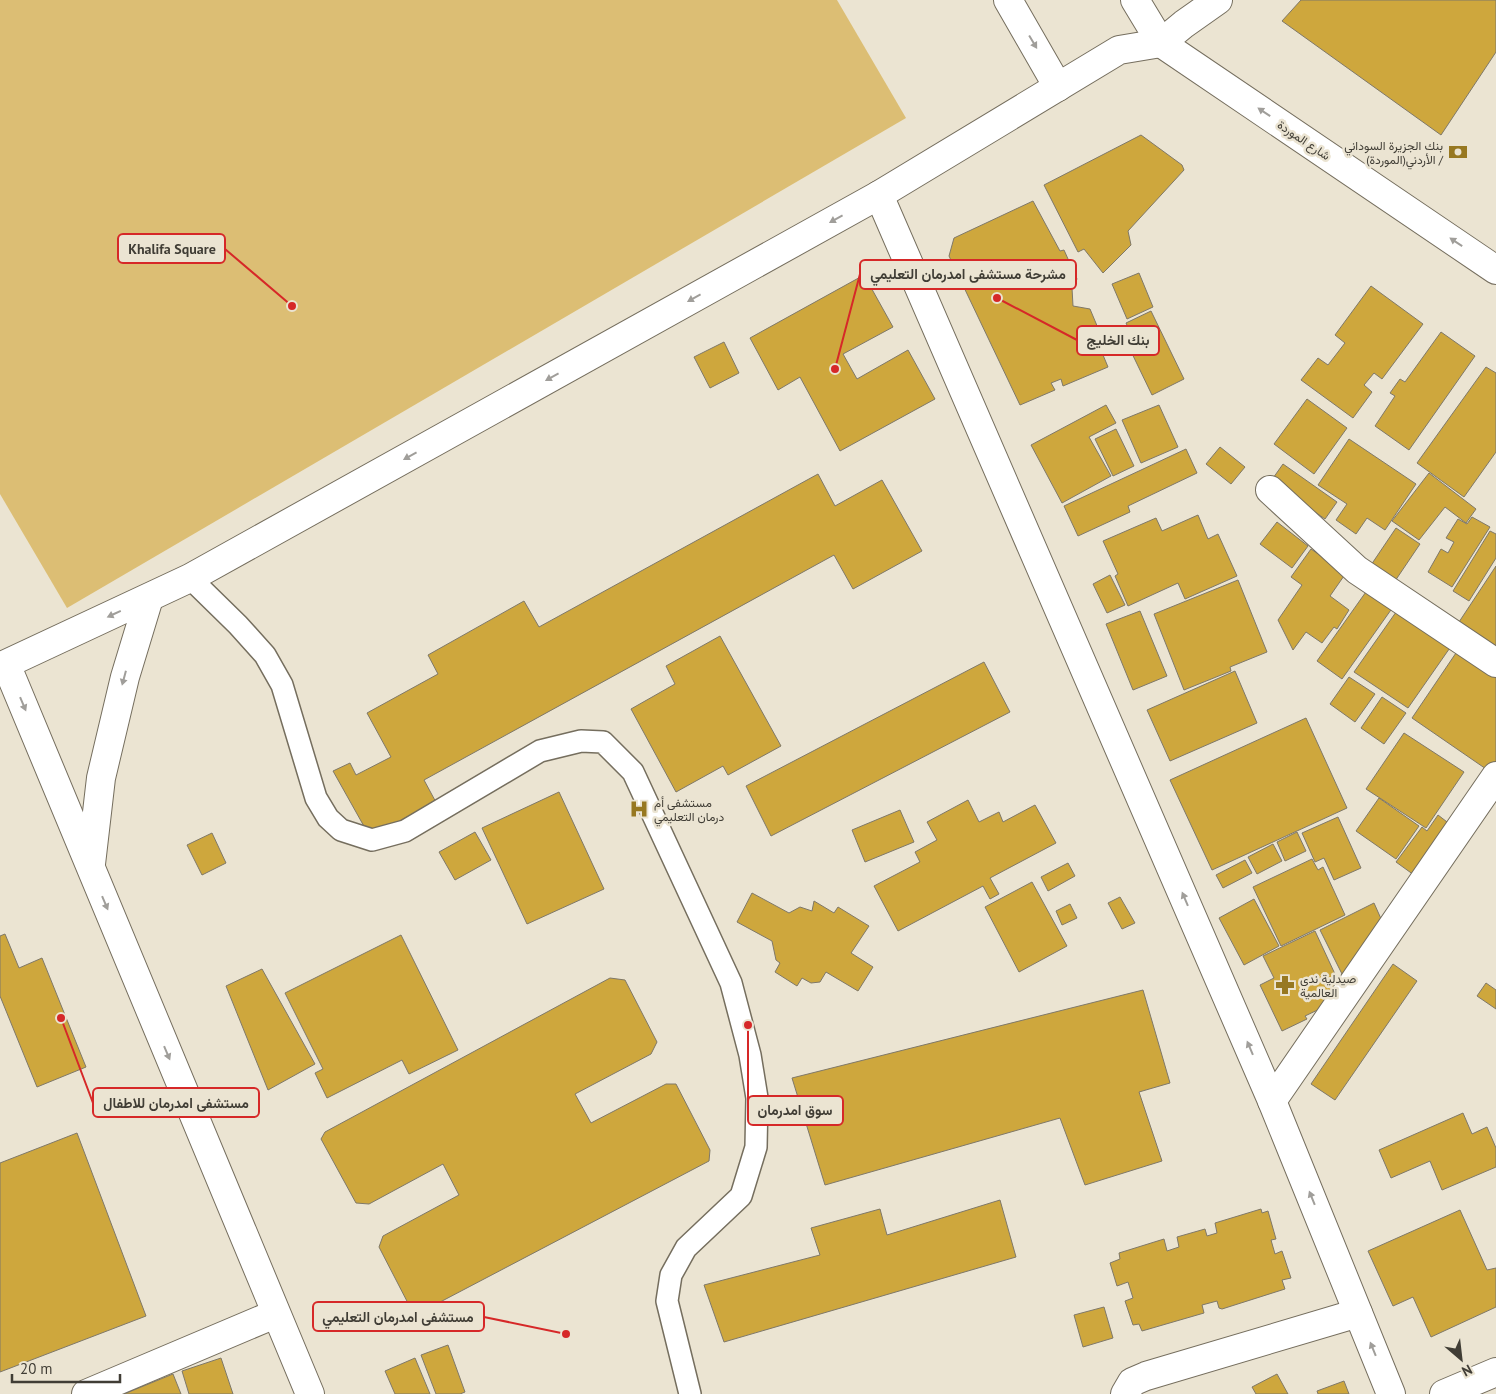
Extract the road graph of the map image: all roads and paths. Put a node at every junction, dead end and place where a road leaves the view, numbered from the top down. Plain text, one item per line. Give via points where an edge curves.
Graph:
1 (1008, 0) edge
2 (1135, 0) edge
3 (1218, 0) edge
4 (1161, 43) junction
5 (1058, 87) junction
6 (879, 195) junction
7 (1496, 270) edge
8 (1270, 490) dead end
9 (190, 578) junction
10 (149, 598) junction
11 (2, 661) edge
12 (1496, 663) edge
13 (1496, 776) edge
14 (90, 868) junction
15 (1272, 1101) junction
16 (1358, 1313) junction
17 (276, 1314) junction
18 (1496, 1372) edge
19 (86, 1394) edge
20 (310, 1394) edge
21 (690, 1394) edge
22 (1125, 1394) edge
23 (1392, 1394) edge
24 (1444, 1394) edge

1 -> 5 street
2 - 4 street
3 - 4 street
4 - 5 street via 1119,50
7 -> 4 street, شارع الموردة
5 - 6 street
6 -> 9 street
15 -> 6 street
8 - 12 street via 1357,570
9 - 10 street
9 - 21 lane via 266,655 282,685 316,798 328,818 341,830 372,840 406,831 540,750 581,741 602,742 633,772 731,983 750,1055 757,1098 756,1147 741,1196 686,1248 671,1275 667,1301
10 -> 11 street
10 -> 14 street via 100,778
11 -> 14 street
13 - 15 street
14 -> 17 street
16 -> 15 street
16 - 22 street via 1146,1376 1132,1382
23 -> 16 street
17 - 19 street
17 - 20 street
18 - 24 street

